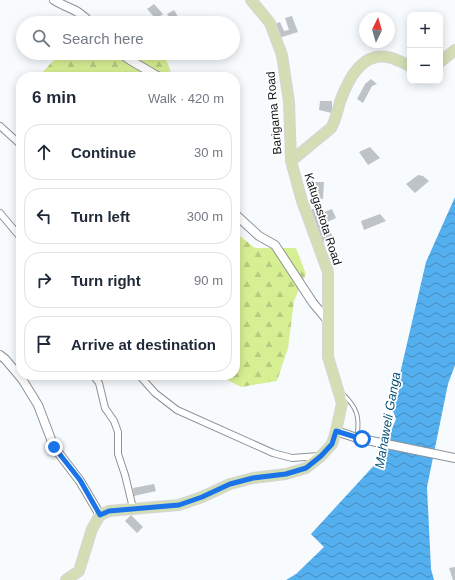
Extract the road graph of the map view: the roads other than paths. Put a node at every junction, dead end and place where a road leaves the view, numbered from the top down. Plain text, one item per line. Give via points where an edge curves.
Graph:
1 (54, 0) edge
2 (251, 0) edge
3 (85, 16) edge
4 (455, 50) edge
5 (130, 60) edge
6 (443, 60) edge
7 (407, 65) edge
8 (150, 72) edge
9 (0, 126) edge
10 (16, 140) edge
11 (291, 162) junction
12 (0, 214) edge
13 (240, 219) edge
14 (16, 232) edge
15 (329, 322) junction
16 (0, 355) edge
17 (16, 372) edge
18 (23, 380) edge
19 (97, 380) edge
20 (143, 380) edge
21 (338, 389) junction
22 (336, 431) junction
23 (359, 438) junction
24 (321, 456) junction
25 (455, 458) edge
26 (133, 508) junction
27 (100, 515) junction
28 (66, 580) edge

1 - 3 street
2 - 11 main road, Barigama Road via 270,23 282,55 289,102
4 - 6 main road
5 - 8 street
7 - 11 main road, Katugastota Road via 386,56 366,61 355,72 346,87 331,128
9 - 10 street
11 - 15 main road, Katugastota Road via 302,201 328,272
12 - 14 street
13 - 15 street via 259,236 275,245 313,303
15 - 21 main road, Katugastota Road via 328,358
16 - 17 street
18 - 27 street via 38,405 54,447 80,480
19 - 26 street via 105,408 118,432 118,454
20 - 24 street via 177,410 274,453 292,458
21 - 22 main road, Katugastota Road via 342,403
21 - 23 lane via 356,410
22 - 23 street
22 - 24 main road, Katugastota Road via 332,444
23 - 25 street
24 - 26 main road, Katugastota Road via 306,468 230,484 179,505
26 - 27 main road, Katugastota Road via 109,511
27 - 28 main road via 92,529 79,571

